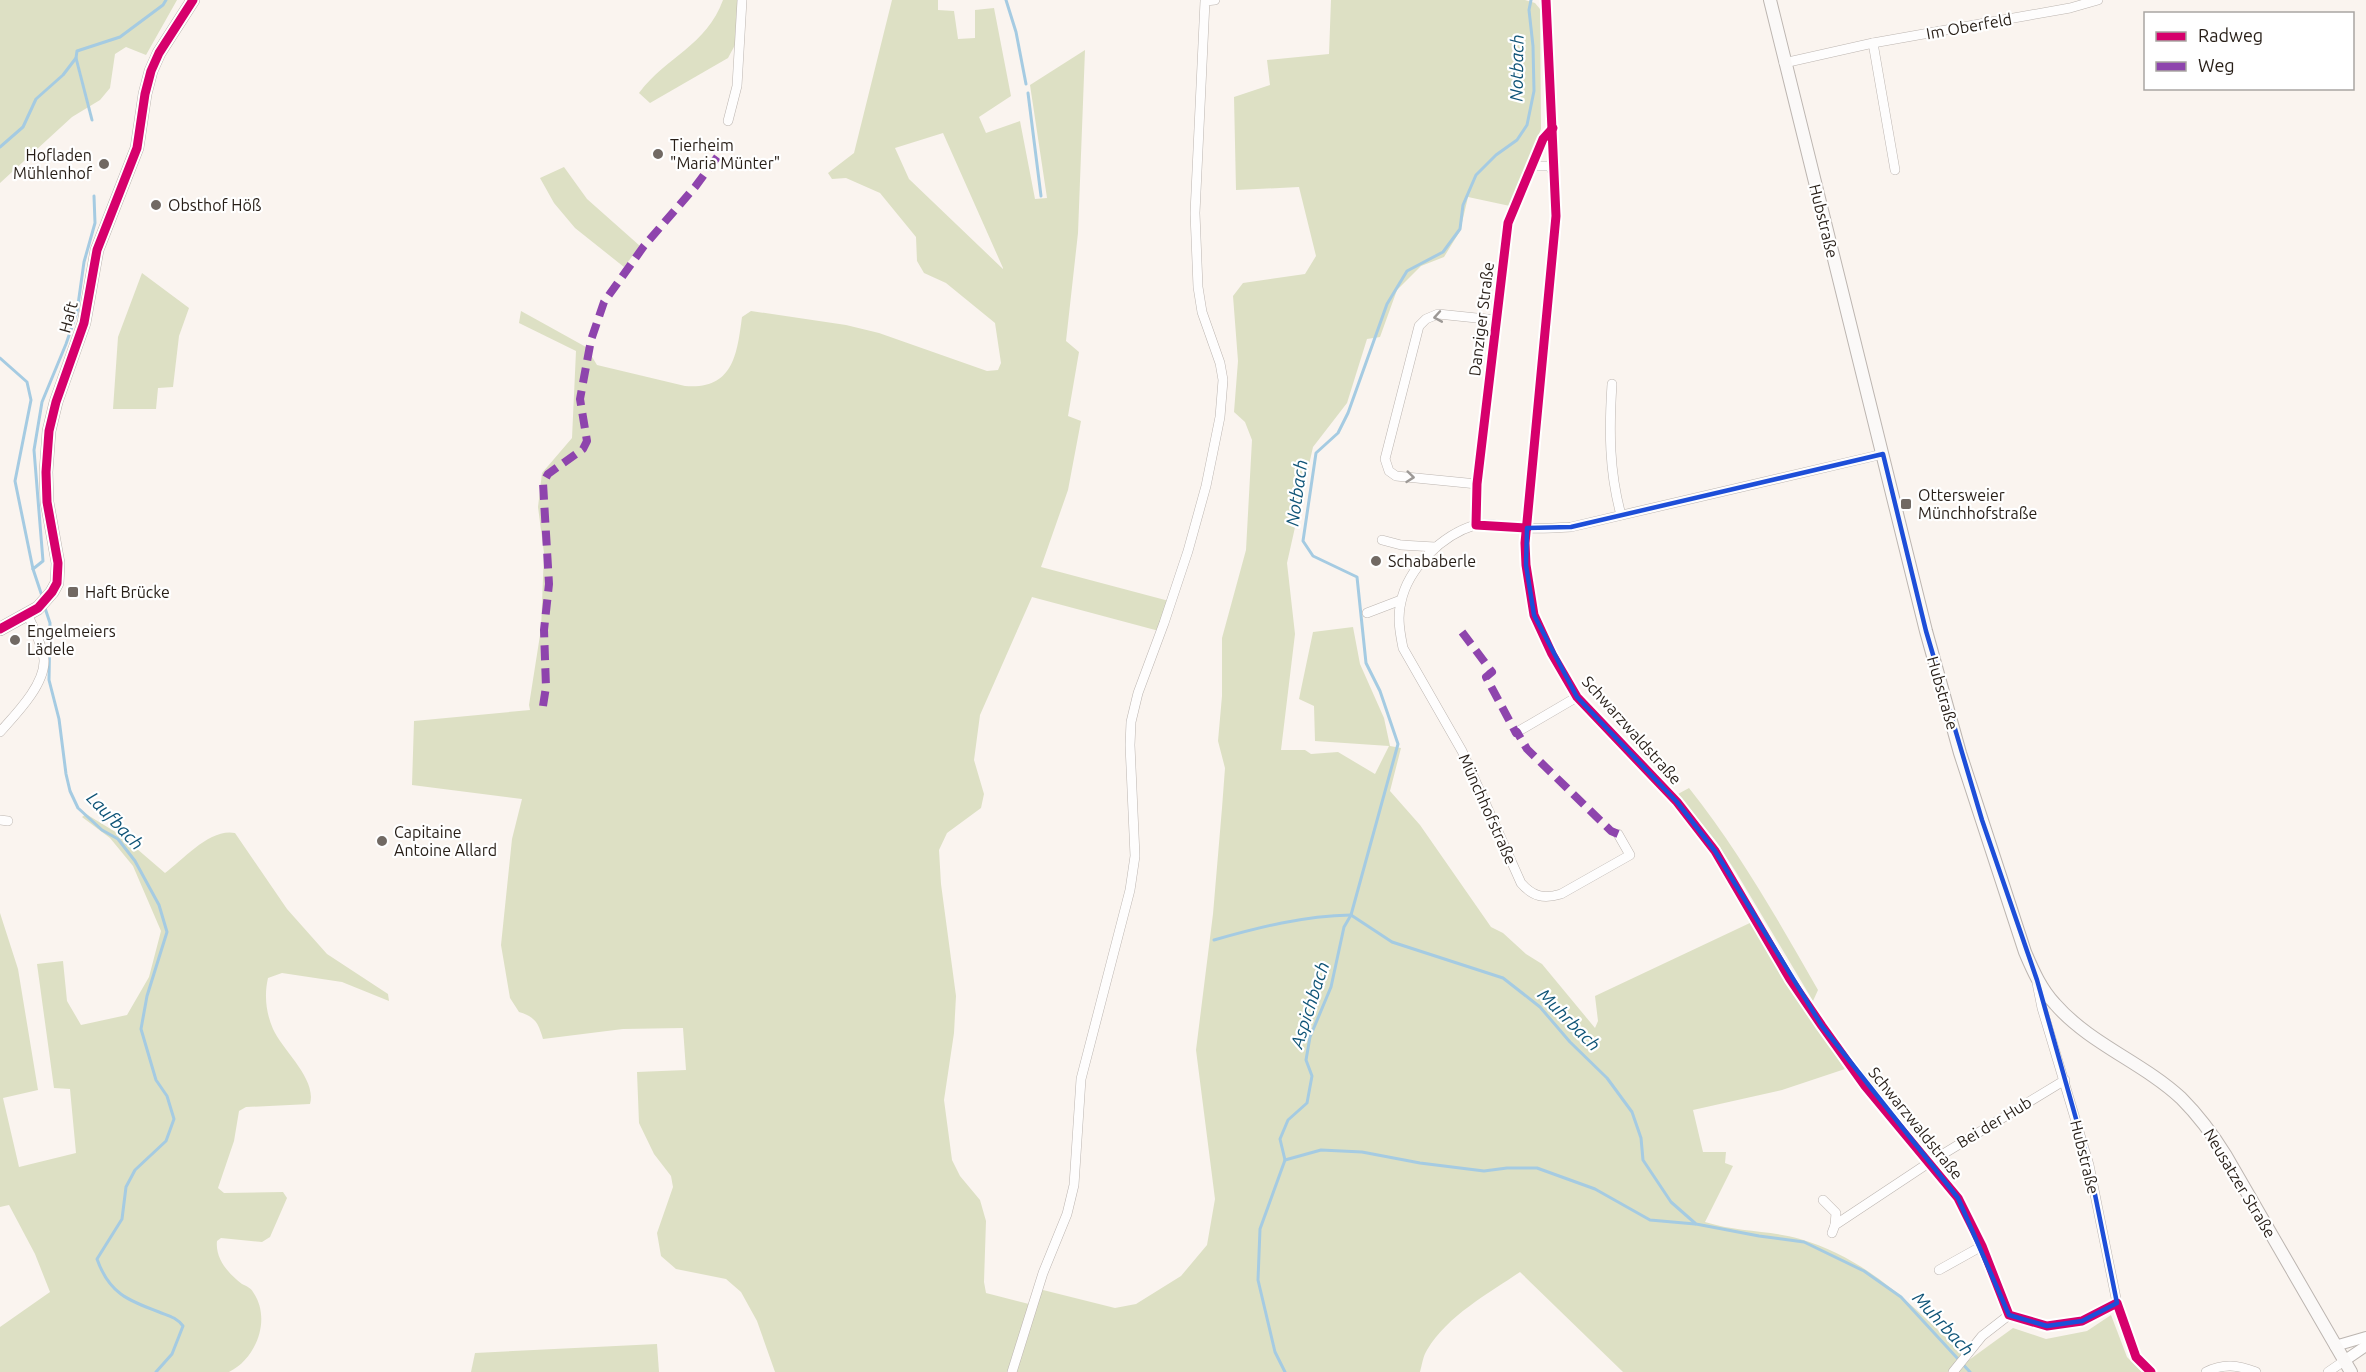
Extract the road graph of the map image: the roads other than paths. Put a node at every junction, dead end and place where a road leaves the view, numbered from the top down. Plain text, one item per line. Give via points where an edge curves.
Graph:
1 (193, 0) edge
2 (742, 0) edge
3 (1215, 0) edge
4 (1546, 0) edge
5 (1770, 0) edge
6 (2098, 0) edge
7 (1874, 43) junction
8 (1784, 63) junction
9 (728, 121) dead end
10 (1553, 128) junction
11 (1532, 166) junction
12 (1895, 170) dead end
13 (1555, 176) junction
14 (1496, 320) junction
15 (1612, 384) dead end
16 (1883, 454) junction
17 (1477, 484) junction
18 (1621, 515) junction
19 (1476, 525) junction
20 (1527, 528) junction
21 (1382, 540) dead end
22 (1435, 548) junction
23 (1401, 600) junction
24 (1367, 614) dead end
25 (28, 615) junction
26 (0, 629) edge
27 (1577, 696) junction
28 (0, 732) edge
29 (1517, 732) dead end
30 (1618, 834) dead end
31 (2037, 980) junction
32 (2065, 1080) junction
33 (1930, 1162) junction
34 (1824, 1200) dead end
35 (1982, 1246) junction
36 (1939, 1269) dead end
37 (2117, 1303) junction
38 (2009, 1315) junction
39 (2366, 1337) edge
40 (2335, 1346) junction
41 (2366, 1346) edge
42 (2347, 1367) edge
43 (1012, 1372) edge
44 (1953, 1372) edge
45 (2151, 1372) edge
46 (2206, 1372) edge
47 (2256, 1372) edge
48 (2328, 1372) edge

1 - 25 main road, Haft via 151,71 137,148 97,250 84,323 56,402 46,472 57,583
2 - 9 street via 737,86
3 - 43 street via 1205,1 1195,213 1202,312 1223,380 1220,417 1188,550 1131,722 1135,856 1130,890 1081,1079 1072,1195
4 - 10 street, Schwarzwaldstraße
5 - 8 main road, Hubstraße
6 - 7 street, Im Oberfeld
7 - 8 street, Im Oberfeld
7 - 12 street
8 - 16 main road, Hubstraße
10 - 11 street, Danziger Straße via 1543,139
10 - 13 street, Schwarzwaldstraße
11 - 13 street via 1550,166
11 - 14 street, Danziger Straße via 1508,224
13 - 20 street, Schwarzwaldstraße via 1556,216
14 - 17 street, Danziger Straße
14 -> 17 street via 1438,314 1419,326 1385,459 1389,471 1396,476
15 - 18 street via 1610,461
16 - 18 street, Münchhofstraße
16 - 31 main road, Hubstraße via 1960,753
17 - 19 street, Danziger Straße
18 - 20 street, Münchhofstraße via 1571,528
19 - 20 street, Münchhofstraße
19 - 22 street, Münchhofstraße
20 - 27 street, Schwarzwaldstraße via 1526,566 1534,615
21 - 22 street
22 - 23 street, Münchhofstraße via 1422,560
23 - 24 street
23 - 30 street, Münchhofstraße via 1403,648 1462,751 1527,891 1535,896 1562,894 1630,855
25 - 26 main road, Haft
25 - 28 street via 44,661 29,700
27 - 29 street, Schwarzwaldstraße
27 - 33 street, Schwarzwaldstraße via 1677,802 1715,851 1822,1026 1865,1086
31 - 32 street, Hubstraße
31 - 40 main road, Neusatzer Straße via 2074,1023 2180,1098 2207,1127
32 - 33 street, Bei der Hub
32 - 37 street, Hubstraße via 2089,1165
33 - 34 street, Bei der Hub via 1833,1229 1836,1213
33 - 35 street, Schwarzwaldstraße via 1958,1198
35 - 36 street
35 - 38 street, Schwarzwaldstraße
37 - 38 street via 2082,1322 2047,1326
37 - 45 street, Hubstraße via 2136,1357
38 - 44 street via 1982,1336
39 - 40 street
40 - 42 main road, Neusatzer Straße
41 - 42 street
42 - 48 street
46 - 47 street via 2225,1365

